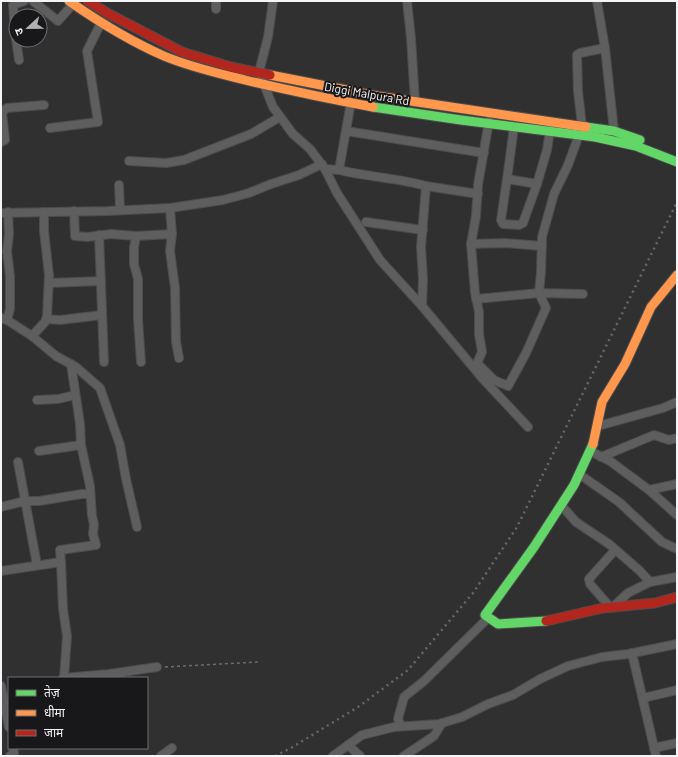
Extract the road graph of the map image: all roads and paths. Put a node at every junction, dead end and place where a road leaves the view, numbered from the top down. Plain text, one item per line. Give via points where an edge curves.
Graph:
1 (24, 1) edge
2 (33, 1) edge
3 (88, 1) edge
4 (273, 1) edge
5 (407, 1) edge
6 (597, 1) edge
7 (71, 2) edge
8 (101, 23) junction
9 (605, 48) junction
10 (19, 60) dead end
11 (259, 72) junction
12 (263, 85) junction
13 (351, 102) junction
14 (415, 102) junction
15 (44, 105) dead end
16 (491, 112) junction
17 (280, 117) junction
18 (489, 124) junction
19 (582, 126) junction
20 (514, 127) junction
21 (50, 128) dead end
22 (548, 130) junction
23 (346, 131) junction
24 (614, 131) junction
25 (578, 135) junction
26 (627, 139) junction
27 (1, 142) edge
28 (484, 153) junction
29 (677, 153) edge
30 (129, 161) dead end
31 (677, 162) edge
32 (324, 166) junction
33 (339, 170) junction
34 (507, 179) junction
35 (537, 184) junction
36 (119, 185) dead end
37 (426, 186) junction
38 (478, 194) junction
39 (170, 208) junction
40 (120, 210) junction
41 (74, 211) junction
42 (5, 212) edge
43 (44, 212) junction
44 (366, 222) dead end
45 (423, 230) junction
46 (172, 234) junction
47 (99, 235) junction
48 (136, 236) junction
49 (471, 244) junction
50 (542, 246) junction
51 (677, 275) edge
52 (101, 281) junction
53 (48, 283) junction
54 (539, 293) junction
55 (582, 294) dead end
56 (476, 299) junction
57 (422, 306) junction
58 (102, 315) junction
59 (4, 319) edge
60 (46, 319) junction
61 (32, 336) junction
62 (179, 358) dead end
63 (104, 362) dead end
64 (141, 362) dead end
65 (70, 364) junction
66 (476, 365) junction
67 (75, 395) junction
68 (38, 400) dead end
69 (677, 402) edge
70 (598, 426) junction
71 (528, 427) dead end
72 (677, 438) edge
73 (81, 445) junction
74 (39, 451) dead end
75 (590, 451) junction
76 (601, 457) junction
77 (18, 462) dead end
78 (579, 474) junction
79 (677, 484) edge
80 (649, 490) junction
81 (90, 494) junction
82 (25, 501) junction
83 (561, 505) junction
84 (1, 508) edge
85 (677, 515) edge
86 (138, 527) dead end
87 (677, 549) edge
88 (615, 550) junction
89 (61, 562) junction
90 (36, 565) junction
91 (1, 571) edge
92 (677, 577) edge
93 (650, 582) junction
94 (677, 597) edge
95 (612, 607) junction
96 (488, 618) junction
97 (677, 644) edge
98 (632, 653) junction
99 (258, 662) dead end
100 (157, 667) joint
101 (63, 677) edge
102 (74, 677) edge
103 (1, 687) edge
104 (677, 690) edge
105 (643, 698) junction
106 (8, 722) edge
107 (442, 723) junction
108 (401, 726) junction
109 (677, 743) edge
110 (348, 745) junction
111 (172, 748) dead end
112 (655, 752) edge
113 (161, 756) edge
114 (333, 756) edge
115 (360, 756) edge
116 (404, 756) edge

1 - 10 street via 13,5
2 - 7 street via 58,21
3 - 11 main road, Diggi Malpura Rd via 182,52
4 - 11 street via 268,37
5 - 14 street
6 - 9 street
7 - 8 main road, Diggi Malpura Rd
8 - 12 main road, Diggi Malpura Rd via 179,62
8 - 21 street via 87,51 98,122
9 - 19 street via 577,55
9 - 24 street
11 - 12 street
11 - 14 main road, Diggi Malpura Rd
12 - 13 main road, Diggi Malpura Rd
12 - 17 street
13 - 18 main road, Diggi Malpura Rd
13 - 23 street
14 - 16 main road, Diggi Malpura Rd
15 - 27 street via 4,109 2,112 5,140
16 - 18 street
16 - 19 main road, Diggi Malpura Rd
17 - 30 street via 251,134 184,160 166,163
17 - 32 street
18 - 20 main road, Diggi Malpura Rd
18 - 28 street
19 - 24 main road, Diggi Malpura Rd
20 - 22 main road, Diggi Malpura Rd
20 - 34 street
22 - 25 main road, Diggi Malpura Rd
22 - 35 street via 547,150
23 - 28 street
23 - 33 street
24 - 26 main road, Diggi Malpura Rd
25 - 26 main road, Diggi Malpura Rd via 611,140
25 - 50 street via 568,165 554,194 542,237
26 - 29 main road, Diggi Malpura Rd
26 - 31 main road, Diggi Malpura Rd
28 - 38 street
32 - 33 street
32 - 39 street via 249,193 223,200
32 - 57 street via 337,193 380,260
33 - 37 street
34 - 35 street
34 - 35 street via 501,220 503,224 523,223
36 - 40 street
37 - 38 street
37 - 45 street
38 - 49 street
39 - 40 street
39 - 46 street
40 - 41 street
41 - 43 street
41 - 47 street via 75,236
42 - 43 street
42 - 59 street via 9,234 7,251 10,309
43 - 53 street
44 - 45 street
45 - 57 street
46 - 48 street
46 - 62 street via 170,251
47 - 48 street
47 - 52 street
48 - 64 street via 134,264 138,279
49 - 50 street
49 - 56 street
50 - 54 street
51 - 70 main road via 650,307 625,364 602,402
52 - 53 street
52 - 58 street
53 - 60 street
54 - 55 street
54 - 56 street
54 - 66 street via 546,308 508,386 494,380
56 - 66 street via 482,352
57 - 66 street
58 - 60 street
58 - 63 street
59 - 61 street
60 - 61 street
61 - 65 street
65 - 67 street
65 - 86 street via 100,388 120,445
66 - 71 street
67 - 68 street
67 - 73 street
69 - 70 street
70 - 75 main road
72 - 76 street via 669,440 654,434
73 - 74 street
73 - 81 street
75 - 76 street
75 - 78 main road
76 - 80 street
77 - 82 street
78 - 83 main road
78 - 87 street via 619,502 662,542
79 - 80 street
80 - 85 street
81 - 82 street
81 - 89 street via 96,545 60,550
82 - 84 street
82 - 90 street
83 - 88 street via 576,522
83 - 96 main road via 485,616
88 - 93 street
88 - 95 street via 589,579 590,584
89 - 90 street
89 - 101 street via 67,636
90 - 91 street
92 - 93 street
93 - 95 street via 628,592
94 - 95 main road via 654,603
95 - 96 main road via 542,622 498,624
96 - 108 street via 424,681 404,697 398,718
97 - 98 street
98 - 105 street
98 - 107 street via 602,657 568,666 513,695
99 - 100 path
100 - 102 street
103 - 106 street
104 - 105 street
105 - 112 street
107 - 108 street
107 - 116 street via 434,736
108 - 110 street via 362,735
109 - 112 street
110 - 114 street
110 - 115 street
111 - 113 street

